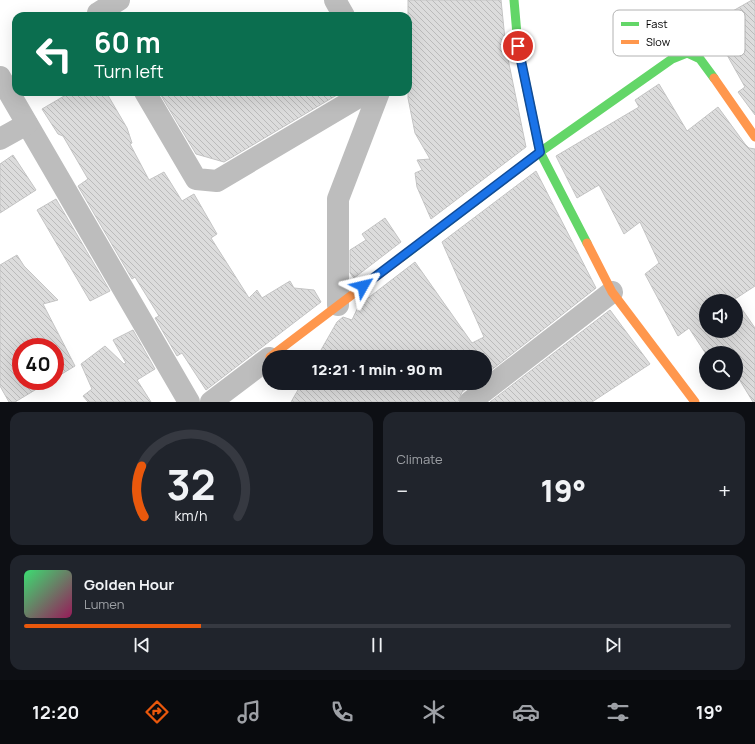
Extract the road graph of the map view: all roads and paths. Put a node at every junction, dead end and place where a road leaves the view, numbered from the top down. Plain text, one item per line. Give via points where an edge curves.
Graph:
1 (119, 0) edge
2 (335, 0) edge
3 (514, 0) edge
4 (100, 12) edge
5 (342, 12) edge
6 (680, 56) edge
7 (694, 56) edge
8 (0, 77) edge
9 (147, 96) edge
10 (360, 96) edge
11 (377, 96) edge
12 (27, 124) junction
13 (755, 137) edge
14 (0, 139) edge
15 (540, 152) junction
16 (612, 292) junction
17 (338, 305) junction
18 (279, 350) edge
19 (262, 363) edge
20 (189, 402) edge
21 (211, 402) edge
22 (470, 402) edge
23 (695, 402) edge

1 - 4 street
2 - 5 street
3 - 15 street via 518,46
6 - 15 street
7 - 13 street via 700,59
8 - 12 street
9 - 10 street via 196,179 217,181
11 - 17 street via 338,199
12 - 14 street
12 - 20 street
15 - 16 street
15 - 17 street
16 - 22 street
16 - 23 street
17 - 18 street
19 - 21 street

